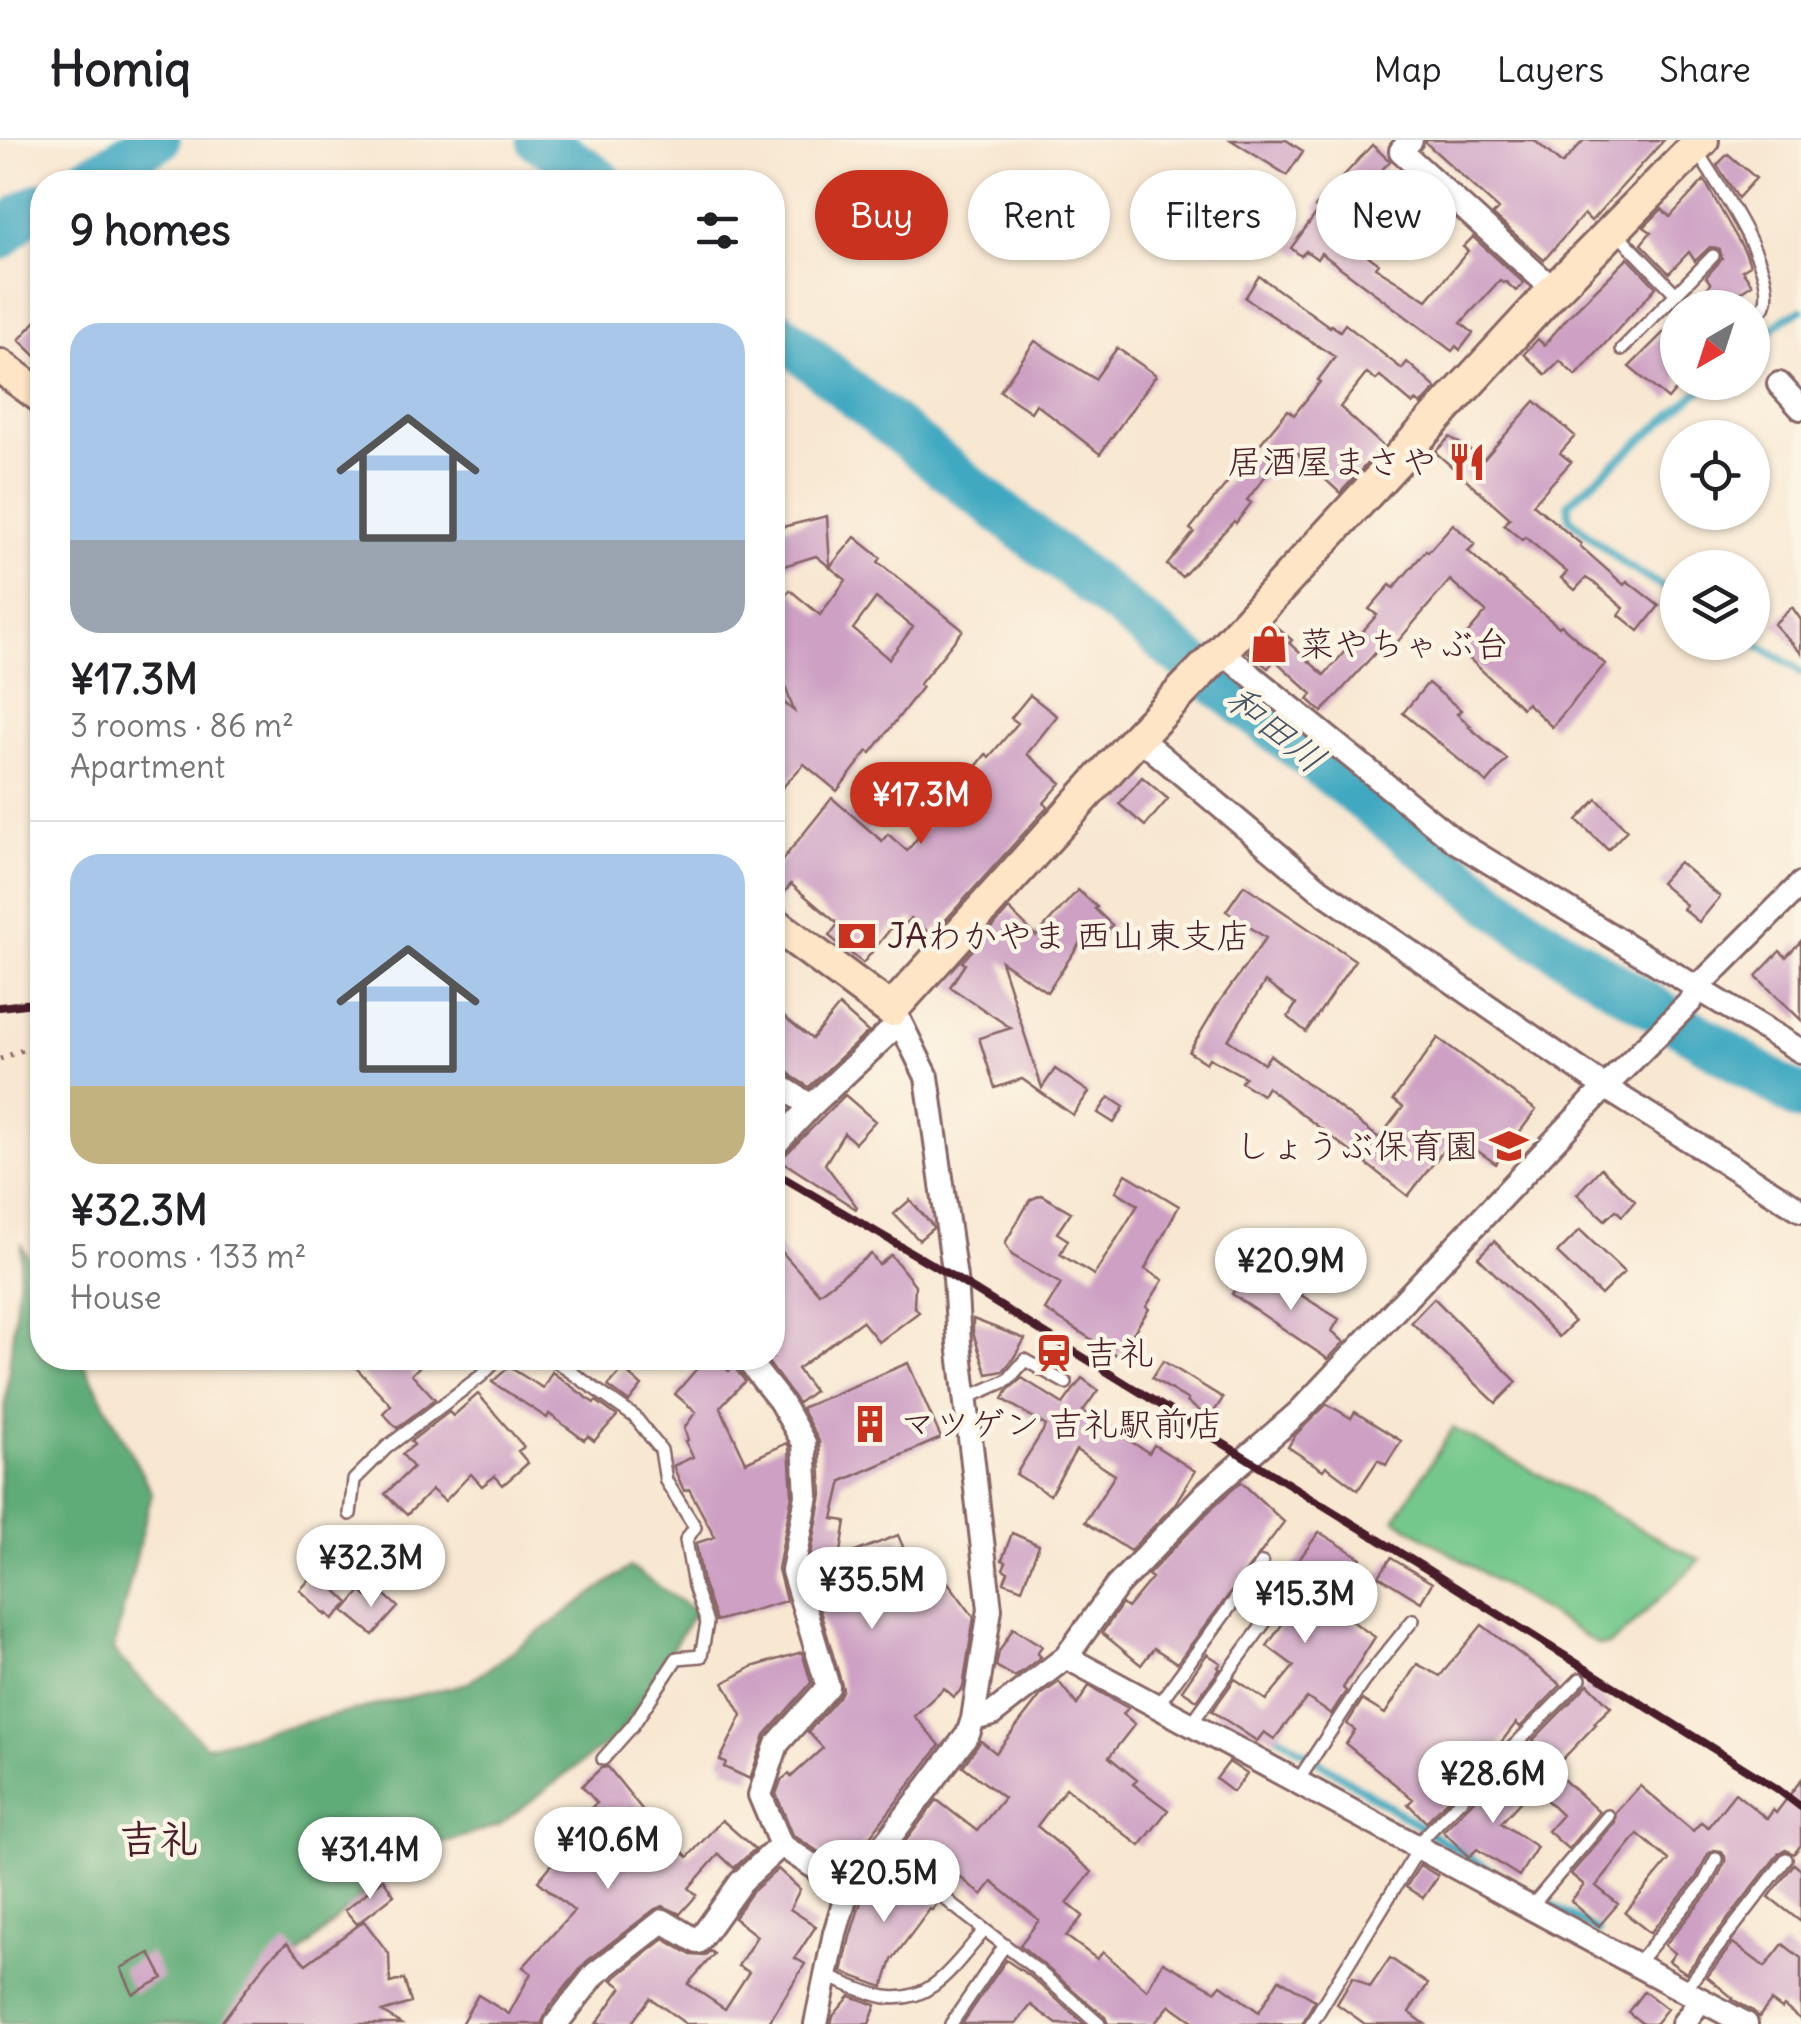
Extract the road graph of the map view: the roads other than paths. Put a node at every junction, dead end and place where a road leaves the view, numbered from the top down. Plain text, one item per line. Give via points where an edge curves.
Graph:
1 (1411, 140) edge
2 (1698, 144) edge
3 (1614, 230) junction
4 (1713, 256) dead end
5 (1554, 290) junction
6 (1672, 290) edge
7 (1680, 290) edge
8 (1767, 290) edge
9 (1660, 310) edge
10 (1622, 349) dead end
11 (0, 366) edge
12 (1778, 384) dead end
13 (30, 388) edge
14 (1801, 408) edge
15 (1217, 655) junction
16 (1138, 737) junction
17 (1801, 884) edge
18 (785, 932) edge
19 (1695, 994) junction
20 (896, 1016) junction
21 (1801, 1051) edge
22 (1609, 1084) junction
23 (785, 1089) edge
24 (811, 1106) junction
25 (785, 1134) edge
26 (1801, 1210) edge
27 (488, 1370) edge
28 (568, 1370) edge
29 (755, 1370) edge
30 (1066, 1383) dead end
31 (965, 1398) junction
32 (350, 1514) dead end
33 (1262, 1564) dead end
34 (1270, 1615) dead end
35 (1413, 1620) dead end
36 (1066, 1657) junction
37 (1580, 1680) dead end
38 (1157, 1706) junction
39 (973, 1719) junction
40 (1191, 1724) junction
41 (604, 1759) dead end
42 (1297, 1782) junction
43 (1608, 1816) dead end
44 (884, 1844) junction
45 (781, 1845) junction
46 (1417, 1846) junction
47 (1716, 1859) dead end
48 (1786, 1860) dead end
49 (848, 1889) junction
50 (1530, 1908) junction
51 (984, 1930) junction
52 (1005, 1946) junction
53 (1636, 1965) junction
54 (826, 1976) junction
55 (1692, 1995) junction
56 (556, 2024) edge
57 (816, 2024) edge
58 (951, 2024) edge
59 (1099, 2024) edge
60 (1311, 2024) edge
61 (1682, 2024) edge
62 (1746, 2024) edge

1 - 5 street via 1401,150
2 - 3 street
2 - 8 lane via 1738,214
3 - 5 street
3 - 6 lane
4 - 7 lane
5 - 15 street
9 - 10 lane
11 - 13 street
12 - 14 street
15 - 16 street
15 - 19 street via 1455,841
16 - 20 street
16 - 22 street via 1320,889
17 - 19 street
18 - 20 street
19 - 21 street
19 - 22 street
20 - 24 street
20 - 31 street via 926,1077 956,1278
22 - 26 street
22 - 36 street via 1298,1412 1116,1586
23 - 24 street
24 - 25 street
27 - 32 lane via 386,1447 354,1480
28 - 41 lane via 634,1417 661,1450 666,1480 695,1527 686,1540 707,1623 701,1656 677,1658
29 - 45 street via 804,1443 807,1496 793,1571 828,1688 777,1744 760,1794
30 - 31 lane via 1025,1360 1008,1380
31 - 39 street via 990,1609
33 - 38 lane
34 - 40 lane
35 - 42 lane
36 - 38 street
36 - 39 street via 992,1714
37 - 46 lane
38 - 40 street
39 - 44 street
40 - 42 street
42 - 46 street
43 - 50 lane
44 - 49 street
44 - 51 lane
45 - 49 street
45 - 56 street via 741,1882 698,1942 664,1921 595,1974
46 - 50 street
46 - 60 lane
47 - 53 lane
48 - 55 lane
49 - 54 street
50 - 53 street
51 - 52 lane
51 - 54 lane via 934,1987 911,1998 883,1997
52 - 58 lane
52 - 59 lane
53 - 55 street
54 - 57 street
55 - 61 street
55 - 62 street

